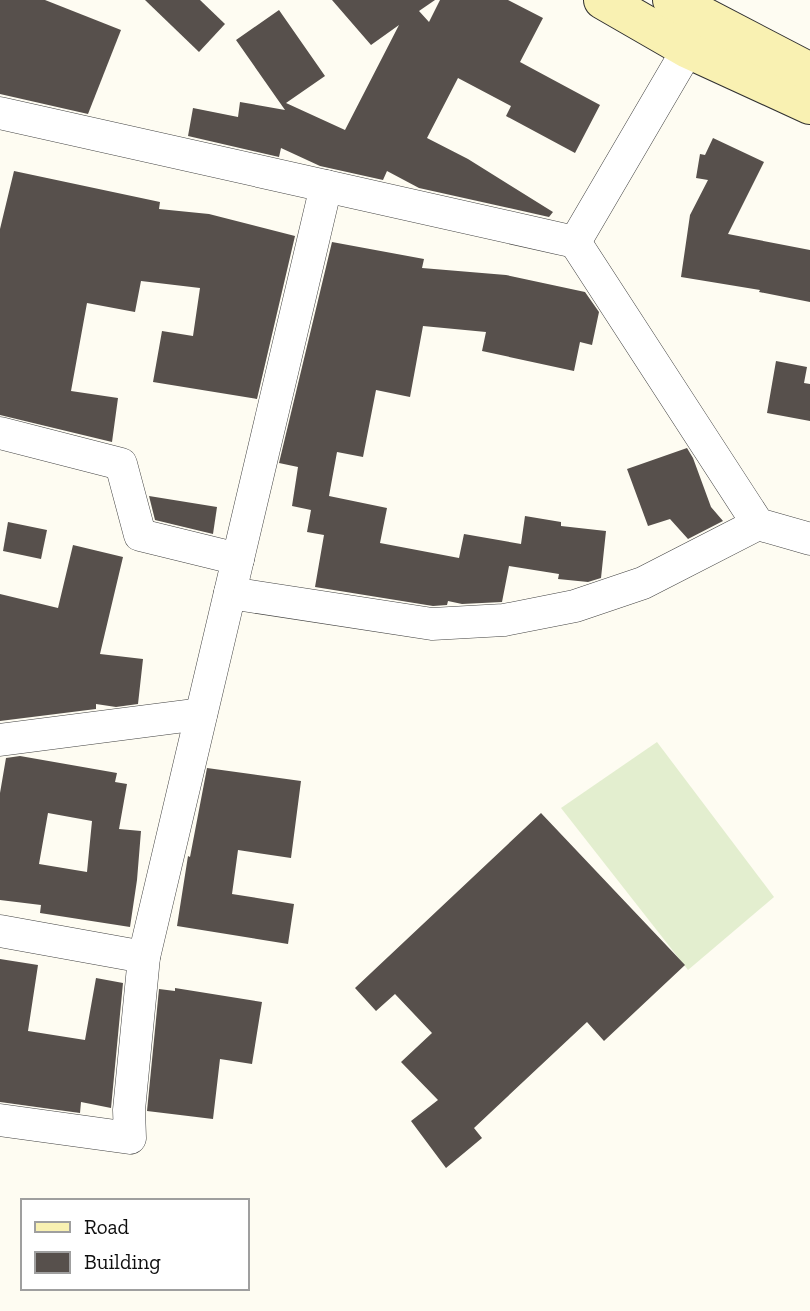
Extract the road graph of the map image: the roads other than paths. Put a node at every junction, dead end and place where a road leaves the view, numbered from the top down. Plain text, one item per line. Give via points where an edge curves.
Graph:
1 (603, 0) edge
2 (672, 0) edge
3 (688, 49) junction
4 (810, 72) edge
5 (810, 105) edge
6 (0, 113) edge
7 (326, 186) junction
8 (575, 242) junction
9 (0, 433) edge
10 (758, 524) junction
11 (810, 539) edge
12 (238, 559) junction
13 (230, 593) junction
14 (201, 714) junction
15 (0, 740) edge
16 (0, 931) edge
17 (144, 957) junction
18 (0, 1120) edge

1 - 3 main road
2 - 4 main road
3 - 5 main road
3 - 8 street
6 - 7 street
7 - 8 street
7 - 12 street
8 - 10 street
9 - 12 street via 121,464 140,535
10 - 11 street
10 - 13 street via 643,583 575,606 504,620 432,624
12 - 13 street
13 - 14 street
14 - 15 street
14 - 17 street
16 - 17 street
17 - 18 street via 130,1138

